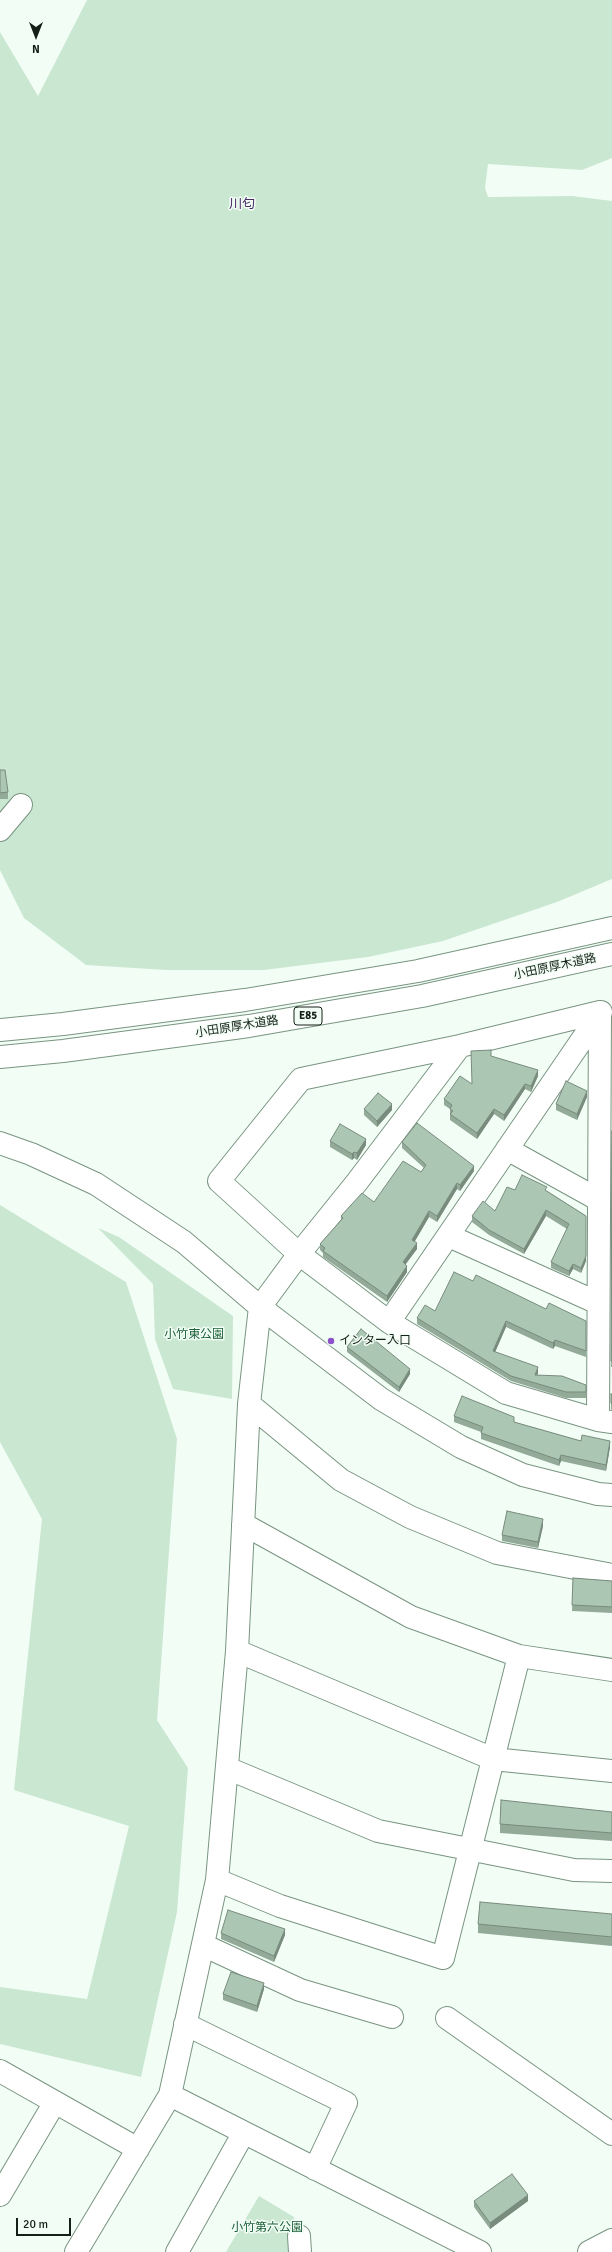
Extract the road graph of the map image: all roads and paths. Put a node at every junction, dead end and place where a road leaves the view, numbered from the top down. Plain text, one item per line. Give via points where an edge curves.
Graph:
1 (21, 804) dead end
2 (0, 830) edge
3 (612, 928) edge
4 (612, 954) edge
5 (606, 1010) edge
6 (0, 1030) edge
7 (460, 1046) junction
8 (0, 1057) edge
9 (606, 1105) edge
10 (0, 1143) edge
11 (507, 1149) junction
12 (599, 1200) junction
13 (449, 1236) junction
14 (299, 1254) junction
15 (598, 1303) junction
16 (260, 1307) junction
17 (389, 1322) junction
18 (249, 1404) junction
19 (605, 1421) edge
20 (612, 1495) edge
21 (243, 1524) junction
22 (612, 1575) edge
23 (236, 1651) junction
24 (519, 1656) junction
25 (612, 1670) edge
26 (493, 1759) junction
27 (227, 1768) junction
28 (612, 1771) edge
29 (470, 1849) junction
30 (612, 1871) edge
31 (217, 1880) junction
32 (203, 1945) junction
33 (392, 2016) dead end
34 (447, 2018) dead end
35 (185, 2024) junction
36 (0, 2071) edge
37 (170, 2094) junction
38 (54, 2102) junction
39 (243, 2134) junction
40 (612, 2134) edge
41 (138, 2149) junction
42 (315, 2169) junction
43 (0, 2195) edge
44 (612, 2240) edge
45 (76, 2252) edge
46 (177, 2252) edge
47 (480, 2252) edge
48 (589, 2252) edge

1 - 2 main road
3 - 6 main road, 小田原厚木道路 / E85 via 418,971 355,982 229,1002
4 - 8 main road, 小田原厚木道路 / E85 via 422,996 249,1026
5 - 7 main road
5 - 9 main road
5 - 11 main road
7 - 14 main road
7 - 14 main road via 301,1079 219,1181
9 - 12 main road
10 - 16 main road via 31,1154 96,1184 184,1242
11 - 12 main road
11 - 13 main road
12 - 15 main road
13 - 15 main road
13 - 17 main road
14 - 16 main road
14 - 17 main road
15 - 19 main road
16 - 18 main road
16 - 20 main road via 381,1399 461,1447 523,1476
17 - 19 main road via 506,1394
18 - 21 main road
18 - 22 main road via 341,1480 410,1517 497,1554
21 - 23 main road
21 - 24 main road via 411,1617
23 - 26 main road
23 - 27 main road
24 - 25 main road
24 - 26 main road
26 - 28 main road
26 - 29 main road
27 - 29 main road via 378,1831
27 - 31 main road
29 - 30 main road via 574,1870
29 - 31 main road via 443,1958 280,1906
31 - 32 main road
32 - 33 main road via 300,1990
32 - 35 main road
34 - 40 main road
35 - 37 main road
35 - 42 main road via 346,2102
36 - 38 main road
37 - 39 main road
37 - 41 main road
38 - 41 main road
38 - 43 main road
39 - 42 main road
39 - 46 main road
41 - 45 main road
42 - 47 main road
44 - 48 main road

